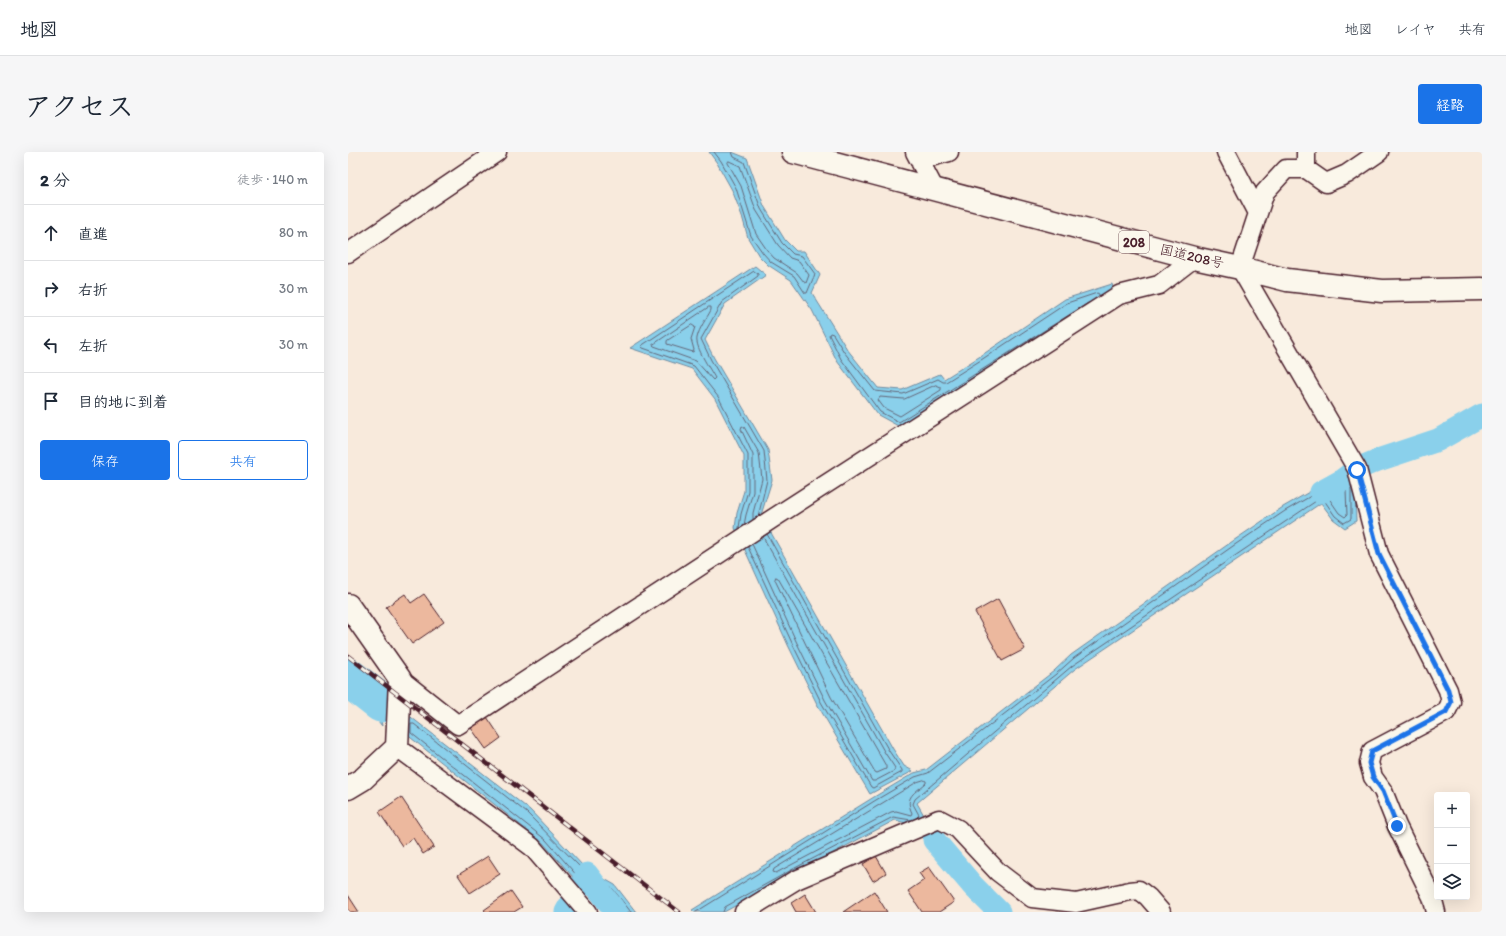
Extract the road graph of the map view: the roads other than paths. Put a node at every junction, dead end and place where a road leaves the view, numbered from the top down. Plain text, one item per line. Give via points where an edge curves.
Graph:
1 (497, 152) edge
2 (793, 152) edge
3 (949, 152) edge
4 (1226, 152) edge
5 (1379, 152) edge
6 (917, 156) edge
7 (1306, 161) edge
8 (935, 190) junction
9 (1258, 213) junction
10 (348, 253) edge
11 (1194, 258) junction
12 (1240, 268) junction
13 (1482, 289) edge
14 (348, 605) edge
15 (400, 679) junction
16 (397, 747) junction
17 (348, 788) edge
18 (588, 912) edge
19 (744, 912) edge
20 (1160, 912) edge
21 (1436, 912) edge

1 - 10 street
2 - 8 main road, 国道208号 / 208
3 - 6 street
4 - 9 street
5 - 7 street via 1347,174 1326,183
6 - 8 street
7 - 9 street via 1286,169 1265,192
8 - 11 main road, 国道208号 / 208
9 - 12 street
11 - 12 main road, 国道208号 / 208
11 - 15 street via 1159,285 1119,294 458,725
12 - 13 main road, 国道208号 / 208 via 1287,280 1382,291
12 - 21 street via 1357,470 1379,554 1448,690 1451,702 1446,712 1372,751 1369,763 1373,777 1383,791 1432,897
14 - 15 main road
15 - 16 main road
16 - 17 main road via 363,779
16 - 18 street via 532,847
19 - 20 street via 796,880 939,819 958,829 998,872 1032,898 1076,903 1139,890

